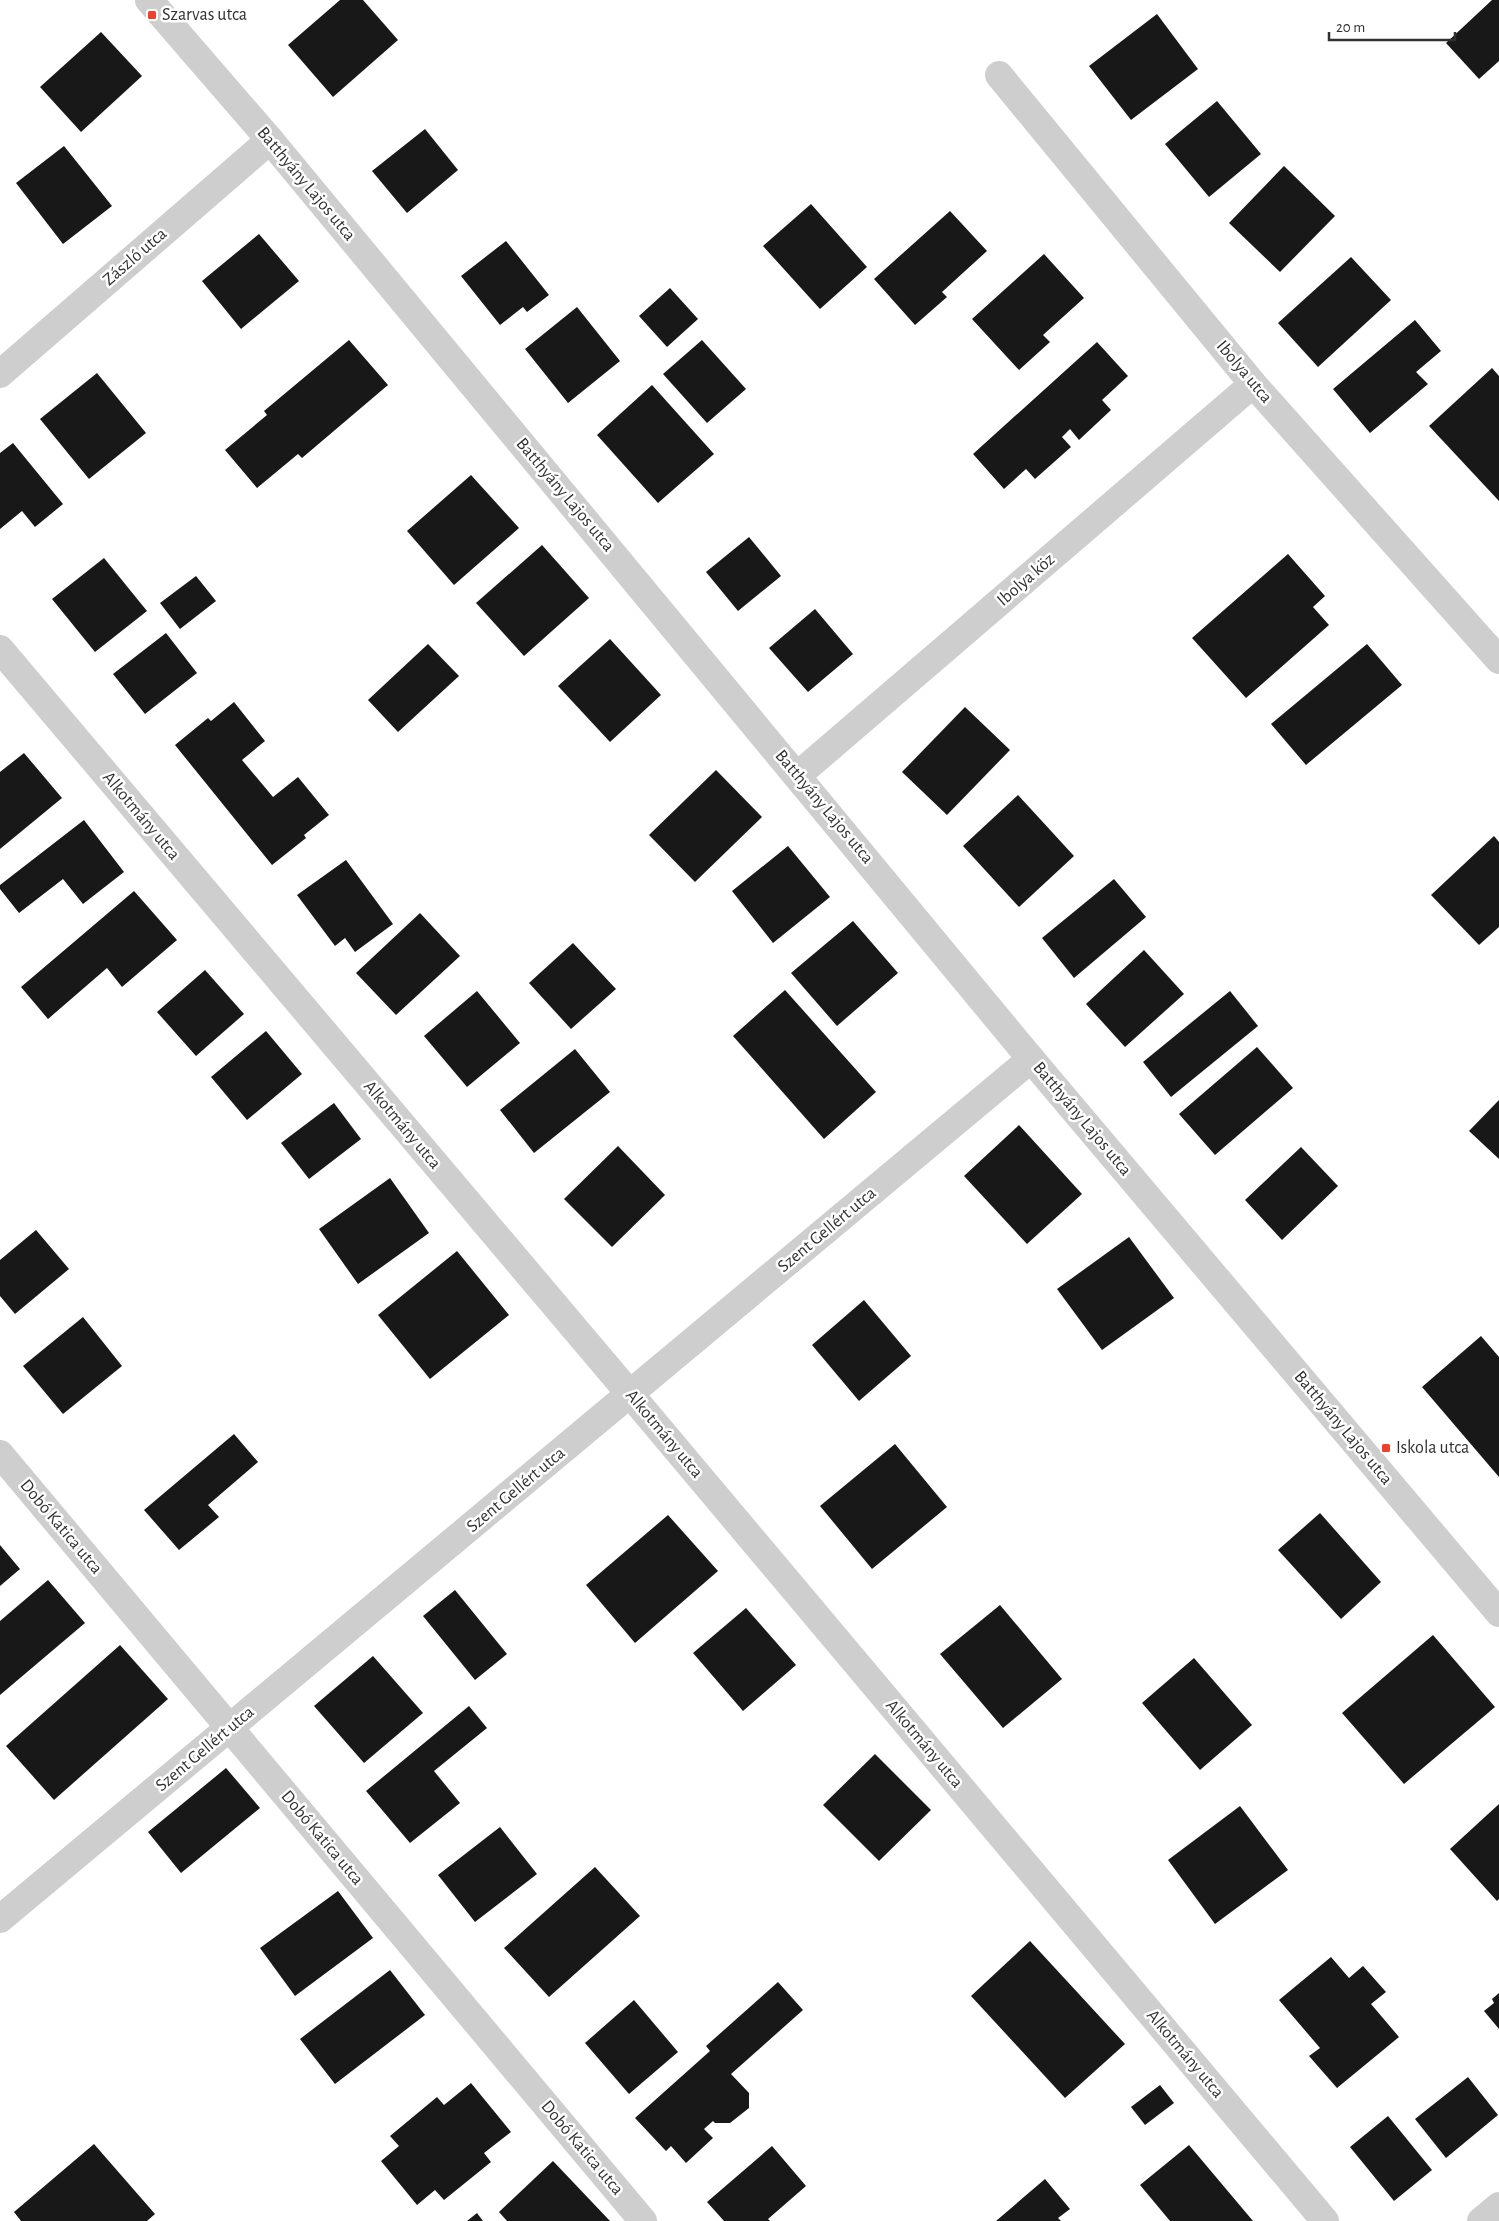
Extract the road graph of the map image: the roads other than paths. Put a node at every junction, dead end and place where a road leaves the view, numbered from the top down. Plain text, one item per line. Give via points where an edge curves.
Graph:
1 (149, 0) edge
2 (999, 75) dead end
3 (270, 140) junction
4 (0, 374) edge
5 (1253, 384) junction
6 (0, 649) edge
7 (1499, 660) edge
8 (798, 775) junction
9 (1031, 1059) junction
10 (630, 1394) junction
11 (0, 1454) edge
12 (1499, 1613) edge
13 (230, 1728) junction
14 (0, 1919) edge
15 (1499, 2206) edge
16 (643, 2221) edge
17 (1325, 2221) edge
18 (1481, 2221) edge

1 - 3 street, Batthyány Lajos utca
2 - 5 street, Ibolya utca
3 - 4 street, Zászló utca
3 - 8 street, Batthyány Lajos utca
5 - 7 street, Ibolya utca
5 - 8 street, Ibolya köz
6 - 10 street, Alkotmány utca
8 - 9 street, Batthyány Lajos utca
9 - 10 street, Szent Gellért utca
9 - 12 street, Batthyány Lajos utca
10 - 13 street, Szent Gellért utca
10 - 17 street, Alkotmány utca
11 - 13 street, Dobó Katica utca
13 - 14 street, Szent Gellért utca
13 - 16 street, Dobó Katica utca
15 - 18 street

